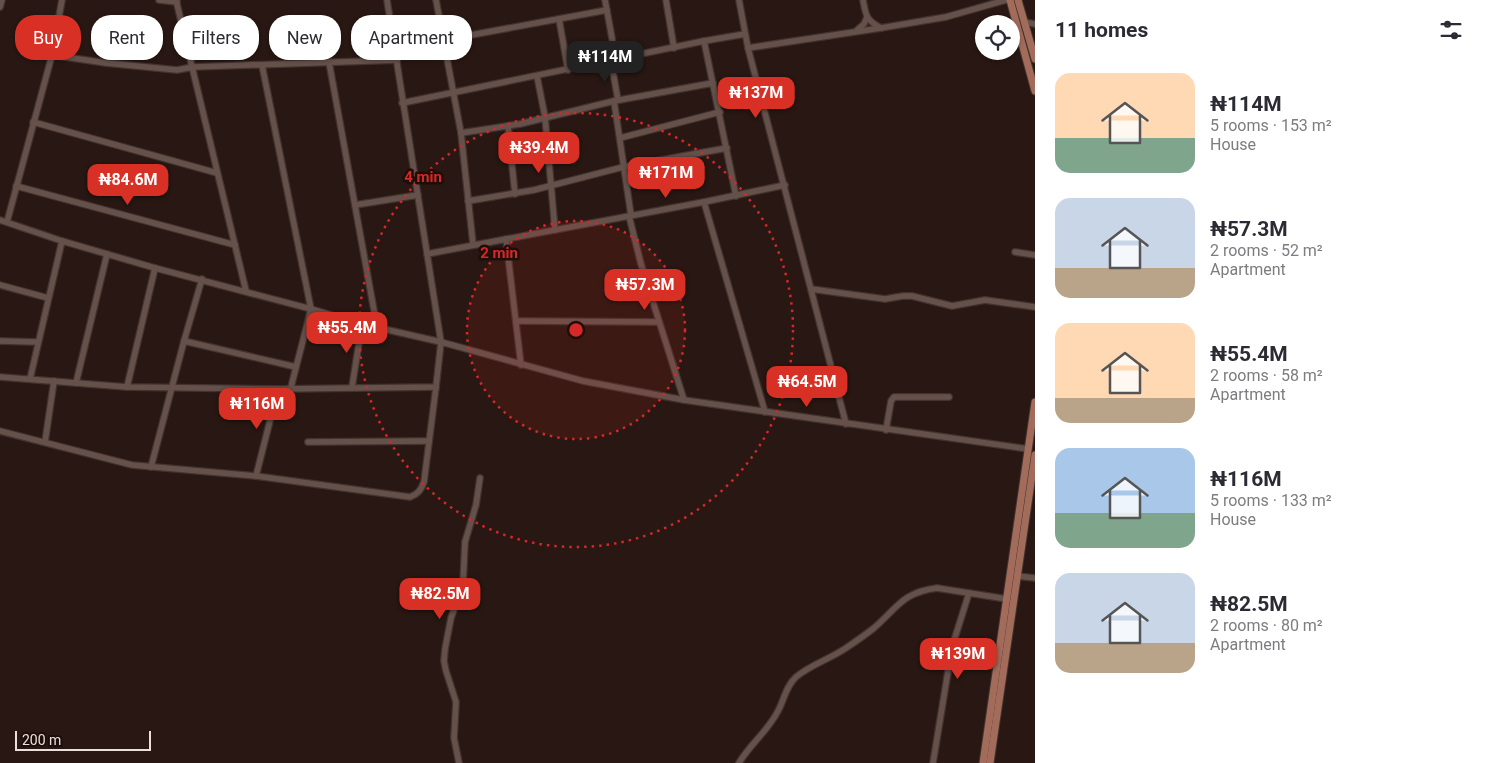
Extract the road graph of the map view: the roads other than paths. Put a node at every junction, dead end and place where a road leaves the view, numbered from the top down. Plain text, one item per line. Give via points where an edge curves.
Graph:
1 (2, 0) edge
2 (62, 0) edge
3 (159, 0) edge
4 (387, 0) edge
5 (436, 0) edge
6 (605, 0) edge
7 (666, 0) edge
8 (739, 0) edge
9 (863, 0) edge
10 (1008, 0) edge
11 (1018, 0) edge
12 (176, 1) edge
13 (0, 6) edge
14 (607, 10) junction
15 (59, 15) edge
16 (390, 15) edge
17 (439, 15) edge
18 (866, 17) junction
19 (559, 19) junction
20 (1025, 22) junction
21 (1035, 24) edge
22 (881, 28) junction
23 (855, 32) junction
24 (745, 34) junction
25 (472, 35) edge
26 (704, 41) junction
27 (674, 48) junction
28 (748, 48) junction
29 (81, 59) edge
30 (1035, 59) edge
31 (50, 60) edge
32 (397, 60) joint
33 (448, 60) edge
34 (614, 61) junction
35 (329, 62) junction
36 (262, 65) junction
37 (193, 67) junction
38 (568, 70) junction
39 (537, 76) junction
40 (713, 82) junction
41 (1035, 92) edge
42 (454, 93) junction
43 (616, 101) junction
44 (402, 103) junction
45 (720, 112) junction
46 (545, 117) junction
47 (33, 122) junction
48 (508, 126) junction
49 (461, 133) junction
50 (620, 138) junction
51 (727, 148) junction
52 (623, 167) junction
53 (217, 172) junction
54 (785, 185) junction
55 (16, 186) junction
56 (550, 186) junction
57 (515, 194) junction
58 (418, 195) junction
59 (736, 196) junction
60 (468, 201) junction
61 (704, 202) junction
62 (355, 205) junction
63 (630, 216) junction
64 (0, 220) edge
65 (7, 222) junction
66 (555, 230) junction
67 (506, 239) junction
68 (62, 241) junction
69 (473, 244) junction
70 (234, 245) junction
71 (1015, 252) dead end
72 (107, 254) junction
73 (427, 254) junction
74 (1035, 255) edge
75 (156, 268) junction
76 (202, 279) junction
77 (0, 285) edge
78 (811, 289) junction
79 (246, 291) junction
80 (48, 298) junction
81 (1035, 307) edge
82 (311, 309) junction
83 (517, 321) junction
84 (659, 322) junction
85 (362, 324) junction
86 (377, 327) junction
87 (0, 341) edge
88 (184, 341) junction
89 (37, 342) junction
90 (441, 342) junction
91 (522, 365) junction
92 (296, 367) junction
93 (0, 377) edge
94 (30, 379) junction
95 (54, 381) junction
96 (76, 383) junction
97 (436, 386) junction
98 (172, 387) junction
99 (291, 387) junction
100 (352, 387) junction
101 (127, 388) junction
102 (278, 389) junction
103 (949, 397) dead end
104 (684, 400) junction
105 (1035, 402) edge
106 (765, 412) junction
107 (846, 424) junction
108 (886, 430) junction
109 (0, 431) edge
110 (429, 441) junction
111 (45, 442) junction
112 (308, 442) dead end
113 (1028, 449) junction
114 (1035, 456) edge
115 (151, 467) junction
116 (256, 476) junction
117 (480, 478) dead end
118 (1018, 576) junction
119 (1035, 578) edge
120 (969, 593) junction
121 (1007, 599) junction
122 (459, 763) edge
123 (739, 763) edge
124 (933, 763) edge
125 (983, 763) edge
126 (990, 763) edge

1 - 13 street
2 - 15 street
3 - 12 street
4 - 16 street
5 - 17 street
6 - 14 street
7 - 27 street
8 - 24 street
9 - 18 street
10 - 22 street via 946,17
10 - 41 main road
11 - 20 main road
12 - 37 street
14 - 19 street
14 - 34 street
18 - 22 street
18 - 23 street via 864,24
19 - 25 street
19 - 38 street
20 - 21 street
20 - 30 main road
22 - 23 street
23 - 28 street
24 - 26 street
24 - 28 street
26 - 27 street
26 - 40 street
27 - 34 street
28 - 54 street
29 - 37 street via 177,70
31 - 47 street
32 - 35 street
32 - 44 street
33 - 42 street
34 - 38 street
34 - 43 street
35 - 36 street
35 - 62 street
36 - 37 street
36 - 82 street
37 - 53 street
38 - 39 street
39 - 42 street
39 - 46 street
40 - 43 street
40 - 45 street
42 - 44 street
42 - 49 street
43 - 46 street
43 - 50 street
44 - 58 street
45 - 50 street
45 - 51 street
46 - 48 street
46 - 56 street
47 - 53 street
47 - 55 street
48 - 49 street
48 - 57 street
49 - 60 street
50 - 52 street
51 - 52 street
51 - 59 street
52 - 56 street
52 - 63 street
53 - 70 street
54 - 59 street
54 - 78 street
55 - 65 street
55 - 70 street
56 - 57 street
56 - 66 street
57 - 60 street
58 - 62 street
58 - 73 street
59 - 61 street
60 - 69 street
61 - 63 street
61 - 106 street
62 - 86 street
63 - 66 street
63 - 84 street via 640,264
64 - 65 street
65 - 68 street
66 - 67 street
67 - 69 street
67 - 83 street
68 - 72 street
68 - 80 street
69 - 73 street
70 - 79 street
71 - 74 street
72 - 75 street
72 - 96 street
73 - 90 street
75 - 76 street
75 - 101 street
76 - 79 street
76 - 88 street
77 - 80 street
78 - 81 street via 885,299 912,296 952,306 985,300
78 - 107 street
79 - 82 street
80 - 89 street
82 - 85 street
82 - 92 street
83 - 84 street
83 - 91 street
84 - 104 street
85 - 86 street
85 - 100 street
86 - 90 street
87 - 89 street
88 - 92 street
88 - 98 street
89 - 94 street
90 - 91 street
90 - 97 street
91 - 104 street via 583,381
92 - 99 street
93 - 94 street
94 - 95 street
95 - 96 street
95 - 111 street
96 - 101 street
97 - 100 street
97 - 110 street
98 - 101 street
98 - 102 street
98 - 115 street
99 - 100 street
99 - 102 street
102 - 116 street
103 - 108 street via 894,397
104 - 106 street
105 - 113 main road
106 - 107 street
107 - 108 street
108 - 113 street
109 - 111 street
110 - 112 street
110 - 116 street via 424,482 421,490 410,496
111 - 115 street
113 - 121 main road
114 - 118 main road
115 - 116 street
117 - 122 street via 465,542 462,584 445,649 446,671 456,702 454,738
118 - 119 street
118 - 126 main road
120 - 121 street
120 - 123 street via 937,588 909,595 874,628 844,650 796,677 789,684 770,725
120 - 124 street via 952,647
121 - 125 main road

